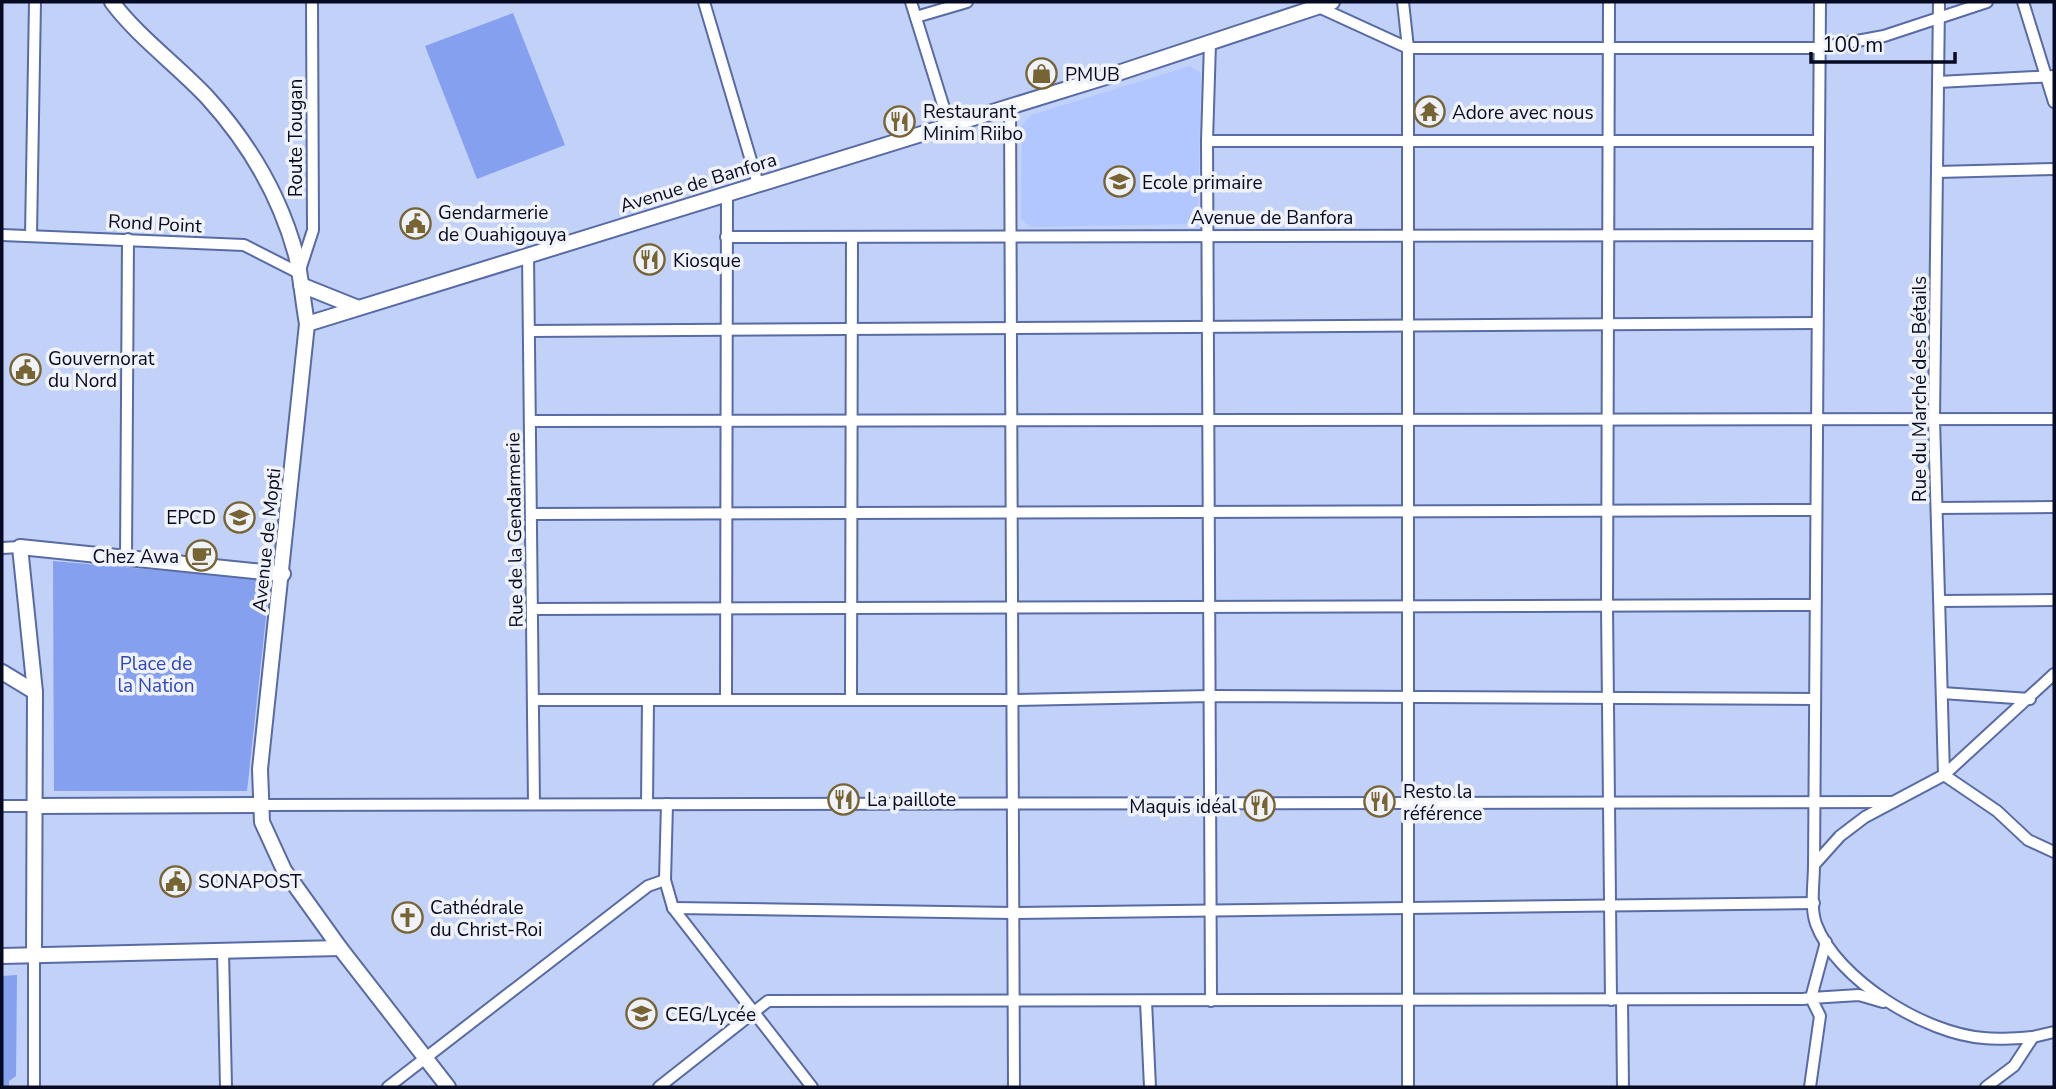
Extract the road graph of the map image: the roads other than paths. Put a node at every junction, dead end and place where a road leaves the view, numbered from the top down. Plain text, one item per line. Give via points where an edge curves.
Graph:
1 (35, 2) edge
2 (112, 2) edge
3 (312, 2) edge
4 (704, 2) edge
5 (911, 2) edge
6 (967, 2) edge
7 (1332, 2) edge
8 (1403, 2) edge
9 (1609, 2) edge
10 (1819, 2) edge
11 (1939, 2) edge
12 (1987, 2) edge
13 (2023, 2) edge
14 (1314, 5) edge
15 (916, 17) junction
16 (1939, 18) junction
17 (1210, 43) junction
18 (1408, 48) junction
19 (1609, 48) junction
20 (1819, 48) junction
21 (2050, 76) edge
22 (1938, 82) junction
23 (2054, 102) edge
24 (1010, 104) junction
25 (949, 124) junction
26 (1207, 141) junction
27 (1408, 141) junction
28 (1609, 141) junction
29 (1818, 141) junction
30 (2054, 169) edge
31 (1937, 172) junction
32 (758, 184) junction
33 (727, 193) junction
34 (2, 235) edge
35 (31, 235) junction
36 (1609, 235) junction
37 (1818, 235) junction
38 (1012, 236) junction
39 (1208, 236) junction
40 (1408, 236) junction
41 (726, 237) junction
42 (852, 237) junction
43 (128, 239) junction
44 (528, 254) junction
45 (300, 279) junction
46 (356, 307) junction
47 (1817, 323) junction
48 (307, 324) junction
49 (1610, 325) junction
50 (1408, 326) junction
51 (1208, 327) junction
52 (1012, 328) junction
53 (852, 329) junction
54 (726, 330) junction
55 (529, 331) junction
56 (1934, 419) junction
57 (2054, 419) edge
58 (1408, 420) junction
59 (1610, 420) junction
60 (1816, 420) junction
61 (530, 421) junction
62 (726, 421) junction
63 (853, 421) junction
64 (1012, 421) junction
65 (1208, 423) junction
66 (2054, 507) edge
67 (1937, 508) junction
68 (1608, 510) junction
69 (1815, 510) junction
70 (1407, 511) junction
71 (1209, 512) junction
72 (851, 513) junction
73 (1012, 513) junction
74 (531, 514) junction
75 (726, 514) junction
76 (20, 547) junction
77 (2, 548) edge
78 (126, 558) junction
79 (282, 574) junction
80 (2054, 600) edge
81 (1941, 601) junction
82 (1814, 605) junction
83 (1210, 607) junction
84 (1608, 607) junction
85 (852, 608) junction
86 (1012, 608) junction
87 (1408, 608) junction
88 (725, 609) junction
89 (532, 610) junction
90 (2, 671) edge
91 (2054, 674) edge
92 (35, 692) junction
93 (1942, 693) junction
94 (1210, 695) junction
95 (1409, 698) junction
96 (1013, 699) junction
97 (1611, 699) junction
98 (1814, 699) junction
99 (2030, 699) junction
100 (533, 700) junction
101 (648, 700) junction
102 (726, 700) junction
103 (851, 700) junction
104 (1944, 775) junction
105 (1611, 802) junction
106 (1813, 802) junction
107 (1894, 802) junction
108 (1210, 803) junction
109 (1408, 803) junction
110 (534, 804) junction
111 (647, 804) junction
112 (667, 804) junction
113 (1013, 804) junction
114 (260, 805) junction
115 (2, 806) edge
116 (34, 806) junction
117 (2054, 852) edge
118 (1814, 865) junction
119 (665, 880) junction
120 (1814, 903) junction
121 (1611, 905) junction
122 (1408, 906) junction
123 (673, 908) junction
124 (1211, 910) junction
125 (1013, 913) junction
126 (1826, 942) junction
127 (340, 948) junction
128 (223, 951) junction
129 (34, 955) junction
130 (2, 956) edge
131 (1811, 998) junction
132 (1407, 1000) junction
133 (1616, 1000) junction
134 (1013, 1001) junction
135 (1146, 1001) junction
136 (1211, 1001) junction
137 (1886, 1003) junction
138 (753, 1012) junction
139 (2054, 1032) edge
140 (2033, 1037) junction
141 (426, 1058) junction
142 (34, 1087) edge
143 (226, 1087) edge
144 (388, 1087) edge
145 (448, 1087) edge
146 (659, 1087) edge
147 (812, 1087) edge
148 (1014, 1087) edge
149 (1150, 1087) edge
150 (1408, 1087) edge
151 (1623, 1087) edge
152 (1810, 1087) edge
153 (1986, 1087) edge

1 - 35 street
2 - 45 main road, Avenue de Mopti via 206,97 261,168 285,220
3 - 45 street, Route Tougan via 313,230
4 - 32 street
5 - 15 street
6 - 15 street
7 - 14 main road, Avenue de Banfora
8 - 18 street
9 - 19 street
10 - 20 street
11 - 16 street, Rue du Marché des Bétails
12 - 16 street
13 - 21 street
14 - 17 main road, Avenue de Banfora
14 - 18 street
15 - 25 street
16 - 20 street via 1884,36
16 - 22 street, Rue du Marché des Bétails
17 - 24 main road, Avenue de Banfora
17 - 26 street
18 - 19 street
18 - 27 street
19 - 20 street
19 - 28 street
20 - 29 street
21 - 22 street
21 - 23 street
22 - 31 street, Rue du Marché des Bétails
24 - 25 main road, Avenue de Banfora
24 - 38 street
25 - 32 main road, Avenue de Banfora
26 - 27 street
26 - 39 street
27 - 28 street
27 - 40 street
28 - 29 street
28 - 36 street
29 - 37 street
30 - 31 street
31 - 56 street, Rue du Marché des Bétails
32 - 33 main road, Avenue de Banfora
33 - 41 street
33 - 44 main road, Avenue de Banfora
34 - 35 street, Rond Point
35 - 43 street, Rond Point
36 - 37 street, Avenue de Banfora
36 - 40 street, Avenue de Banfora
36 - 49 street
37 - 47 street
38 - 39 street, Avenue de Banfora
38 - 42 street, Avenue de Banfora
38 - 52 street
39 - 40 street, Avenue de Banfora
39 - 51 street
40 - 50 street
41 - 42 street, Avenue de Banfora
41 - 54 street
42 - 53 street
43 - 45 street, Rond Point via 244,245
43 - 78 street
44 - 46 main road, Avenue de Banfora
44 - 55 street, Rue de la Gendarmerie
45 - 46 main road
45 - 48 main road, Avenue de Mopti
46 - 48 main road, Avenue de Banfora
47 - 49 street
47 - 60 street
48 - 79 main road, Avenue de Mopti
49 - 50 street
49 - 59 street
50 - 51 street
50 - 58 street
51 - 52 street
51 - 65 street
52 - 53 street
52 - 64 street
53 - 54 street
53 - 63 street
54 - 55 street
54 - 62 street
55 - 61 street, Rue de la Gendarmerie
56 - 57 street
56 - 60 street
56 - 67 street, Rue du Marché des Bétails
58 - 59 street
58 - 65 street
58 - 70 street
59 - 60 street
59 - 68 street
60 - 69 street
61 - 62 street
61 - 74 street, Rue de la Gendarmerie
62 - 63 street
62 - 75 street
63 - 64 street
63 - 72 street
64 - 65 street
64 - 73 street
65 - 71 street
66 - 67 street
67 - 81 street, Rue du Marché des Bétails
68 - 69 street
68 - 70 street
68 - 84 street
69 - 82 street
70 - 71 street
70 - 87 street
71 - 73 street
71 - 83 street
72 - 73 street
72 - 75 street
72 - 85 street
73 - 86 street
74 - 75 street
74 - 89 street, Rue de la Gendarmerie
75 - 88 street
76 - 77 street
76 - 78 main road
76 - 92 main road
78 - 79 main road
79 - 114 main road, Avenue de Mopti
80 - 81 street
81 - 93 street, Rue du Marché des Bétails
82 - 84 street
82 - 98 street
83 - 86 street
83 - 87 street
83 - 94 street
84 - 87 street
84 - 97 street
85 - 86 street
85 - 88 street
85 - 103 street
86 - 96 street
87 - 95 street
88 - 89 street
88 - 102 street
89 - 100 street, Rue de la Gendarmerie
90 - 92 main road
91 - 99 street
92 - 116 main road
93 - 99 street
93 - 104 street, Rue du Marché des Bétails
94 - 95 street
94 - 96 street
94 - 108 street
95 - 97 street
95 - 109 street
96 - 103 street
96 - 113 street
97 - 98 street
97 - 105 street
98 - 106 street
99 - 104 street
100 - 101 street
100 - 110 street, Rue de la Gendarmerie
101 - 102 street
101 - 111 street
102 - 103 street
104 - 107 street
104 - 117 street via 1997,811 2028,841
105 - 106 street
105 - 109 street
105 - 121 street
106 - 107 street
106 - 118 street
107 - 118 street via 1864,817
108 - 109 street
108 - 113 street
108 - 124 street
109 - 122 street
110 - 111 street
110 - 114 street
111 - 112 street
112 - 113 street
112 - 119 street
113 - 125 street
114 - 116 main road
114 - 127 main road, Avenue de Mopti via 267,839 284,870
115 - 116 street
116 - 129 main road
118 - 120 street
119 - 123 street
119 - 141 street via 648,886
120 - 121 street
120 - 126 street via 1815,923
121 - 122 street
121 - 133 street
122 - 124 street
122 - 132 street
123 - 125 street
123 - 138 street
124 - 125 street
124 - 136 street
125 - 134 street
126 - 131 street
126 - 137 street via 1840,964
127 - 128 main road
127 - 141 main road, Avenue de Mopti
128 - 129 main road
128 - 143 street
129 - 130 main road
129 - 142 street
131 - 133 street
131 - 137 street via 1859,995
131 - 152 street via 1820,1016
132 - 133 street
132 - 136 street
132 - 150 street
133 - 151 street
134 - 135 street
134 - 138 street via 768,1001
134 - 148 street
135 - 136 street
135 - 149 street
137 - 140 street via 1966,1035
138 - 146 street
138 - 147 street
139 - 140 street
140 - 153 street via 2014,1066
141 - 144 street
141 - 145 main road, Avenue de Mopti

